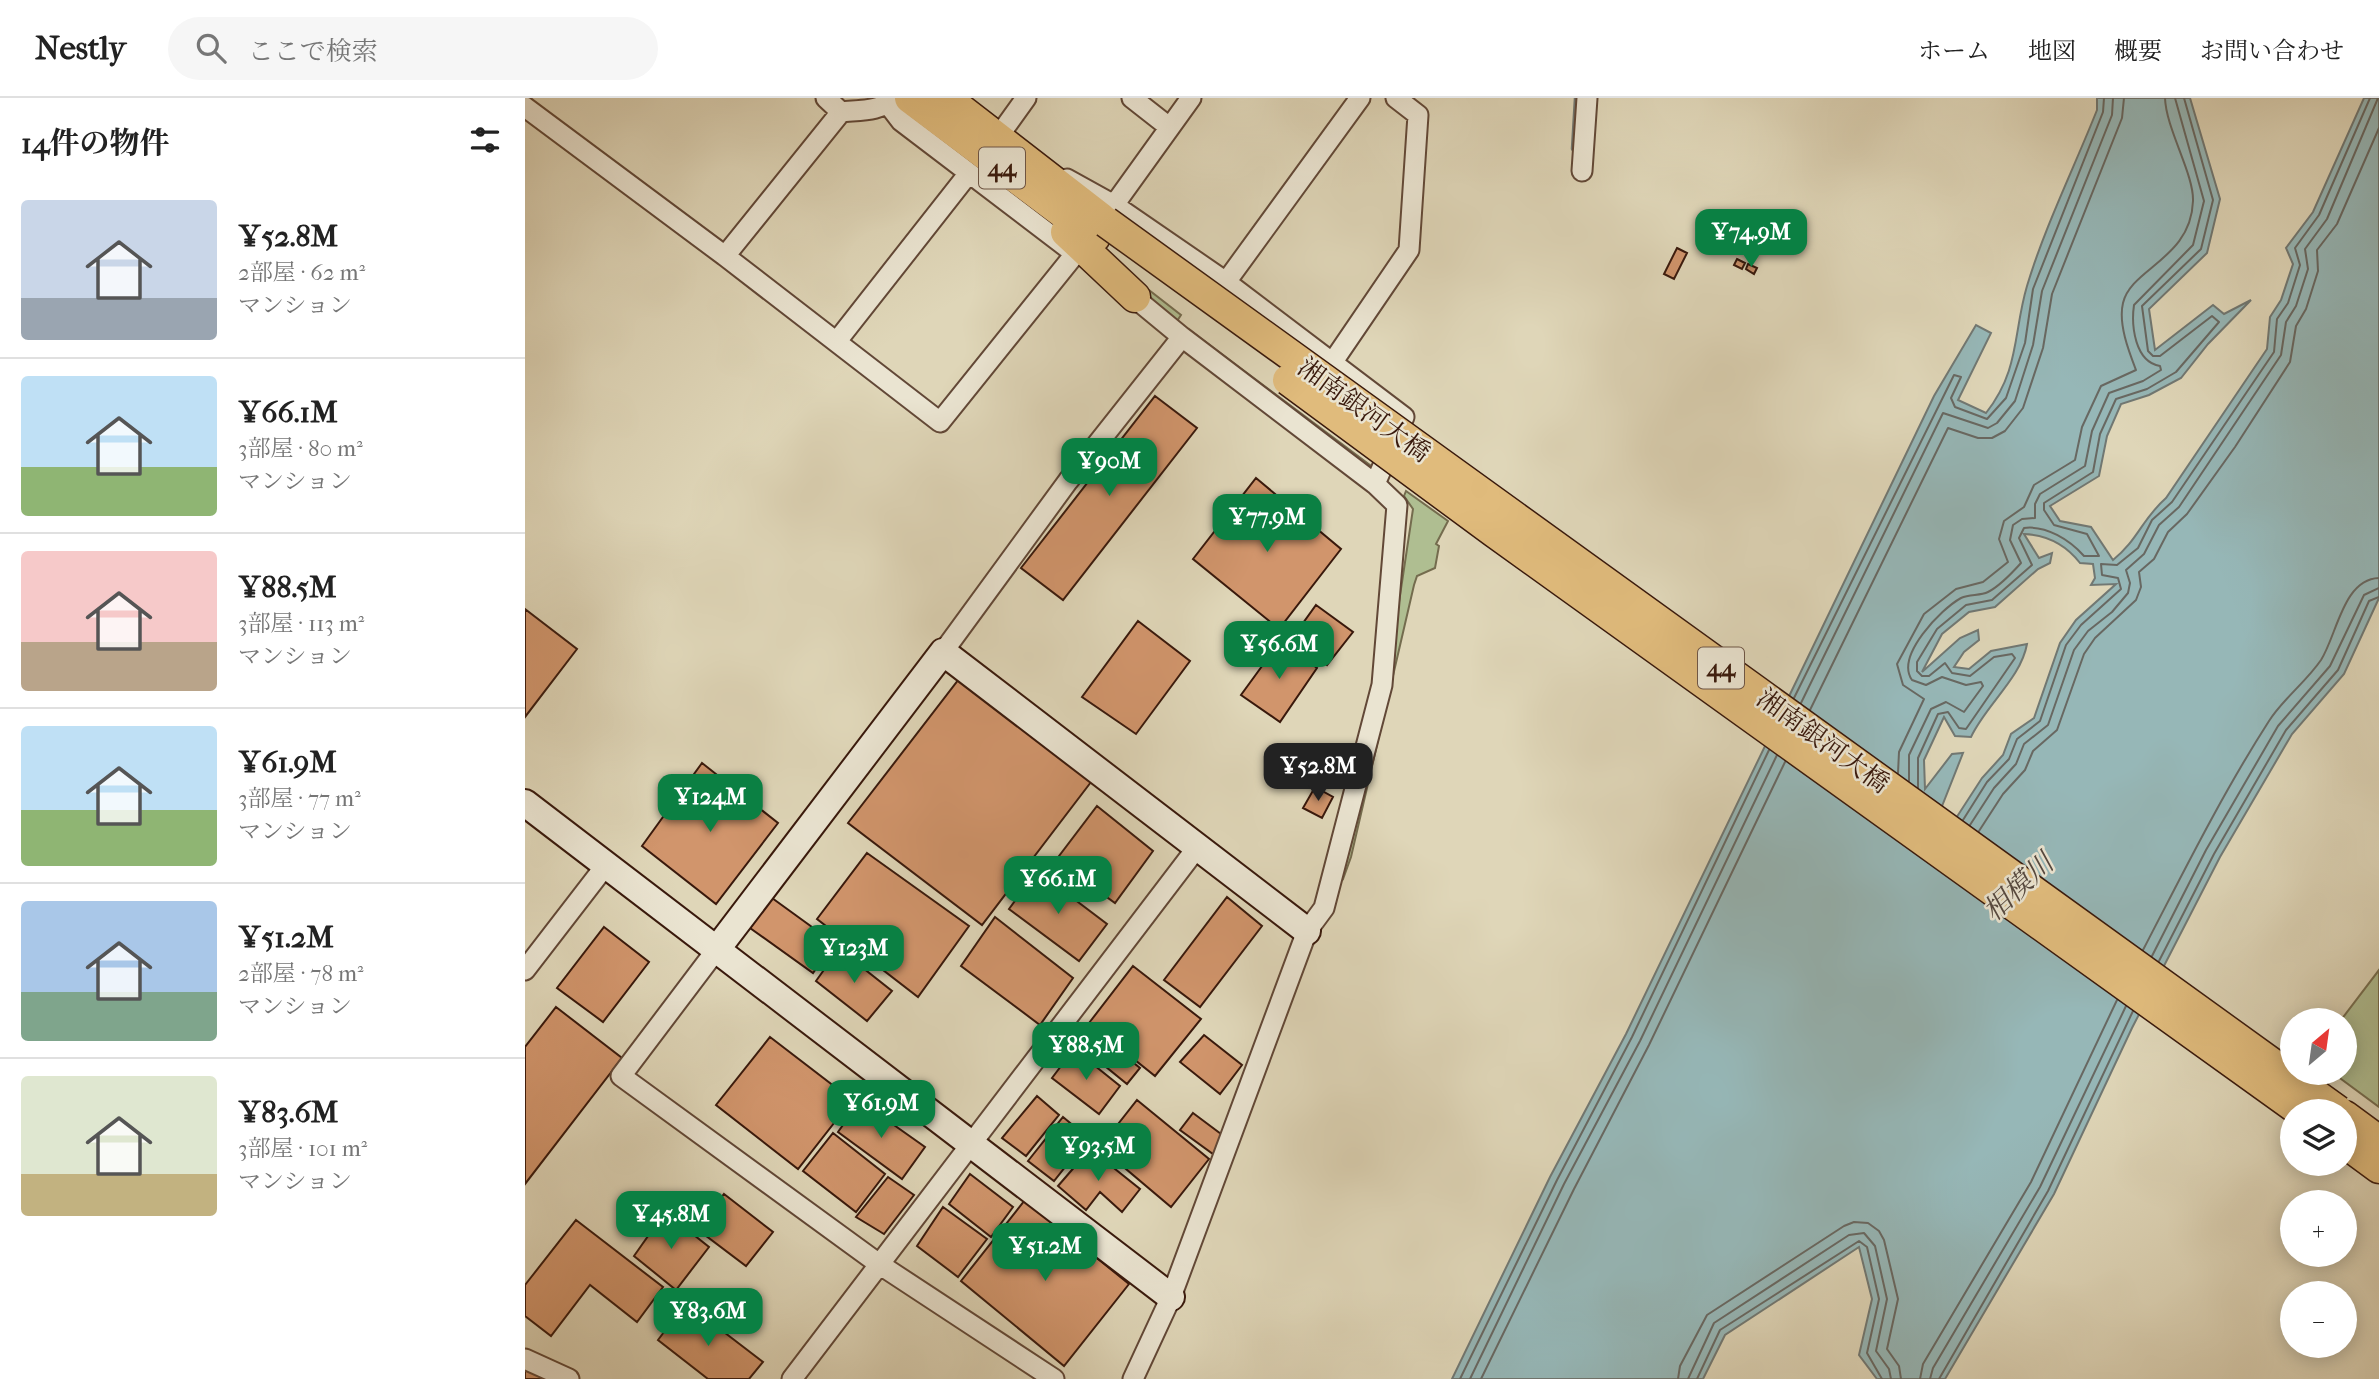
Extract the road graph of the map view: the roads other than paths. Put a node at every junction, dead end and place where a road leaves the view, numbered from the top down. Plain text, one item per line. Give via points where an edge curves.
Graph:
1 (826, 98) edge
2 (946, 98) edge
3 (1026, 98) edge
4 (1132, 98) edge
5 (1191, 98) edge
6 (1360, 98) edge
7 (1396, 98) edge
8 (1587, 98) edge
9 (897, 100) edge
10 (525, 107) edge
11 (841, 112) junction
12 (1169, 127) junction
13 (998, 137) junction
14 (1582, 171) dead end
15 (969, 173) junction
16 (1045, 201) junction
17 (1098, 229) junction
18 (725, 256) junction
19 (1226, 282) junction
20 (1135, 296) junction
21 (1182, 337) junction
22 (837, 341) junction
23 (1332, 363) junction
24 (1375, 484) junction
25 (943, 652) junction
26 (525, 803) edge
27 (1199, 845) junction
28 (606, 864) junction
29 (1307, 931) junction
30 (717, 949) junction
31 (525, 970) edge
32 (2284, 1099) edge
33 (2321, 1099) edge
34 (2357, 1125) edge
35 (2379, 1141) edge
36 (971, 1144) junction
37 (2357, 1152) edge
38 (2379, 1168) edge
39 (879, 1264) junction
40 (1171, 1297) junction
41 (525, 1359) edge
42 (569, 1379) edge
43 (792, 1379) edge
44 (1054, 1379) edge
45 (1133, 1379) edge

1 - 11 street
2 - 13 main road, 44
3 - 13 street
4 - 12 street
5 - 12 street
6 - 19 street
7 - 23 street via 1418,115 1409,250
8 - 14 street
9 - 11 street
9 - 15 street via 901,121
9 - 16 main road, 44
10 - 18 street
11 - 18 street
12 - 17 street
13 - 17 main road, 44 via 1034,164
15 - 17 street
15 - 22 street
16 - 17 main road, 44
16 - 20 main road via 1048,216
17 - 19 street
17 - 20 street
17 - 22 street via 940,422
17 - 32 main road, 湘南銀河大橋 / 44, bridge via 1494,532
17 - 33 main road, 湘南銀河大橋 / 44, bridge
18 - 22 street
19 - 23 street
20 - 21 street
21 - 24 street
21 - 25 street via 1068,481
23 - 24 street via 1404,417
24 - 29 street via 1397,505 1382,685 1324,908
25 - 27 street
25 - 30 street
26 - 28 street
27 - 29 street
27 - 36 street
28 - 30 street
28 - 31 street
29 - 40 street
30 - 36 street
30 - 39 street via 621,1076
34 - 35 main road
36 - 39 street
36 - 40 street
37 - 38 main road
39 - 43 street
39 - 44 street
40 - 45 street
41 - 42 street

